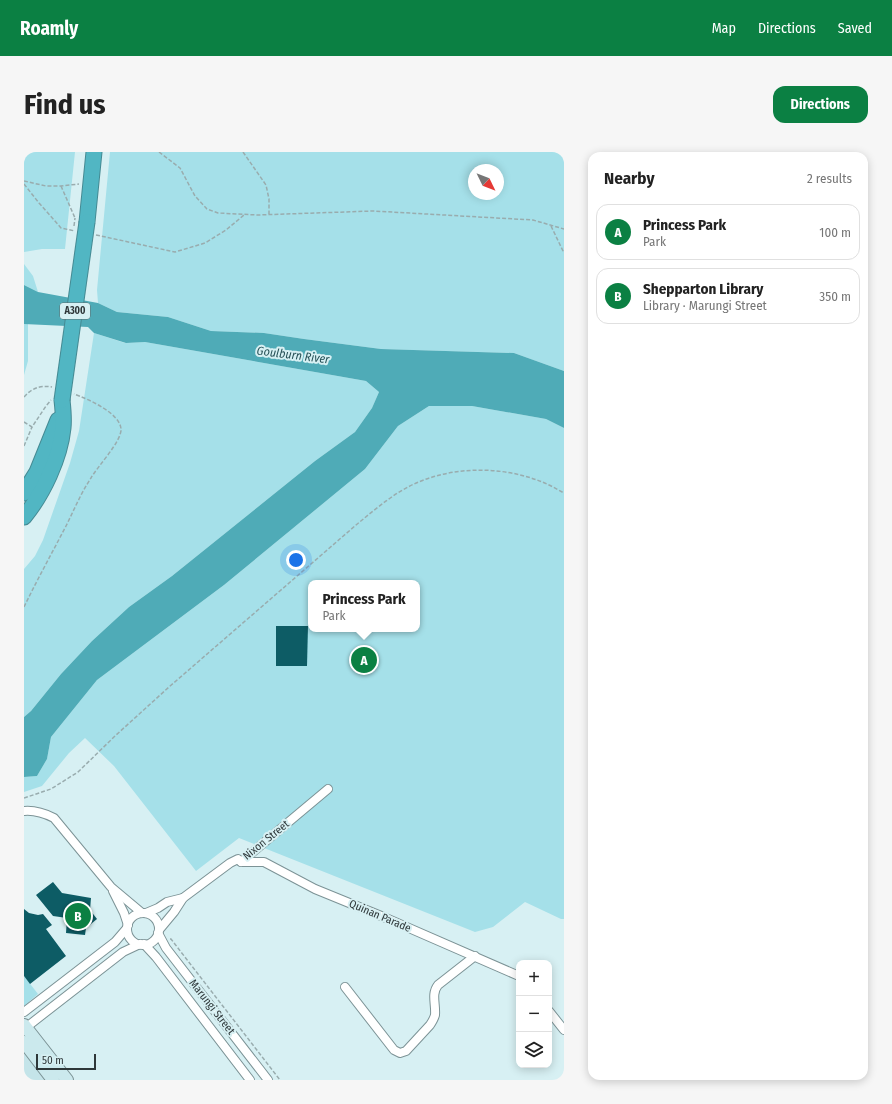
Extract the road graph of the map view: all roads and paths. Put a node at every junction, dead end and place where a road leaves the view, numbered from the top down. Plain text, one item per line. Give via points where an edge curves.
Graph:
1 (94, 152) edge
2 (159, 152) edge
3 (243, 152) edge
4 (24, 181) edge
5 (91, 182) junction
6 (24, 184) edge
7 (61, 186) junction
8 (244, 215) junction
9 (269, 215) junction
10 (551, 225) junction
11 (82, 226) junction
12 (564, 229) edge
13 (564, 253) edge
14 (60, 395) junction
15 (24, 397) edge
16 (24, 422) edge
17 (32, 426) junction
18 (24, 446) edge
19 (24, 493) edge
20 (564, 493) edge
21 (24, 517) edge
22 (24, 607) edge
23 (328, 789) dead end
24 (24, 798) edge
25 (24, 811) edge
26 (241, 862) junction
27 (111, 887) junction
28 (184, 898) junction
29 (144, 913) junction
30 (128, 926) junction
31 (158, 932) junction
32 (170, 939) dead end
33 (142, 944) junction
34 (475, 956) junction
35 (82, 968) junction
36 (516, 975) edge
37 (90, 977) junction
38 (345, 987) dead end
39 (33, 1005) junction
40 (24, 1012) edge
41 (41, 1015) junction
42 (552, 1015) edge
43 (25, 1027) edge
44 (564, 1030) edge
45 (235, 1038) junction
46 (24, 1042) edge
47 (224, 1046) junction
48 (53, 1080) edge
49 (67, 1080) edge
50 (250, 1080) edge
51 (268, 1080) edge
52 (280, 1080) edge

1 - 5 highway, A300
2 - 8 path via 180,168 195,196 207,209 218,213
3 - 9 path via 266,185
4 - 7 path via 46,186
5 - 7 path
5 - 11 highway, A300
6 - 11 path via 61,228
7 - 11 path
8 - 9 path
8 - 11 path via 205,243 175,252
9 - 10 path via 373,211 533,220
10 - 12 path
10 - 13 path
11 - 14 highway, A300, bridge
14 - 15 path via 50,387 38,387
14 - 17 path via 46,406
14 - 19 highway, A300 via 58,418 37,472
14 - 21 highway, A300 via 63,428 54,464 35,503
14 - 22 path via 86,399 112,414 121,430 119,438 90,478
16 - 17 path
17 - 18 path
20 - 24 path via 536,480 492,471 446,474 406,488 356,525 169,688 78,772 51,789
23 - 26 street, Nixon Street
25 - 27 street via 40,812 54,818
26 - 28 street, Nixon Street via 238,859 230,863
26 - 34 street, Quinan Parade via 264,862 315,889
27 - 29 street
27 - 30 street
28 - 29 street, Nixon Street via 167,902
28 - 31 street, Nixon Street
29 - 30 street via 133,917
29 - 31 street via 157,921
30 - 33 street via 129,936 136,943
30 - 35 street via 115,942
31 - 33 street via 152,941
31 - 45 street, Marungi Street via 166,948
32 - 52 path
33 - 37 street via 123,952
33 - 47 street, Marungi Street via 156,957
34 - 36 street, Quinan Parade
34 - 38 street via 438,985 434,996 434,1020 406,1051 400,1053 394,1050
35 - 37 street
35 - 39 street
37 - 41 street
39 - 40 street
39 - 41 street
41 - 43 street
42 - 44 street
43 - 49 street
45 - 47 street
45 - 51 street, Marungi Street
46 - 48 street
47 - 50 street, Marungi Street

